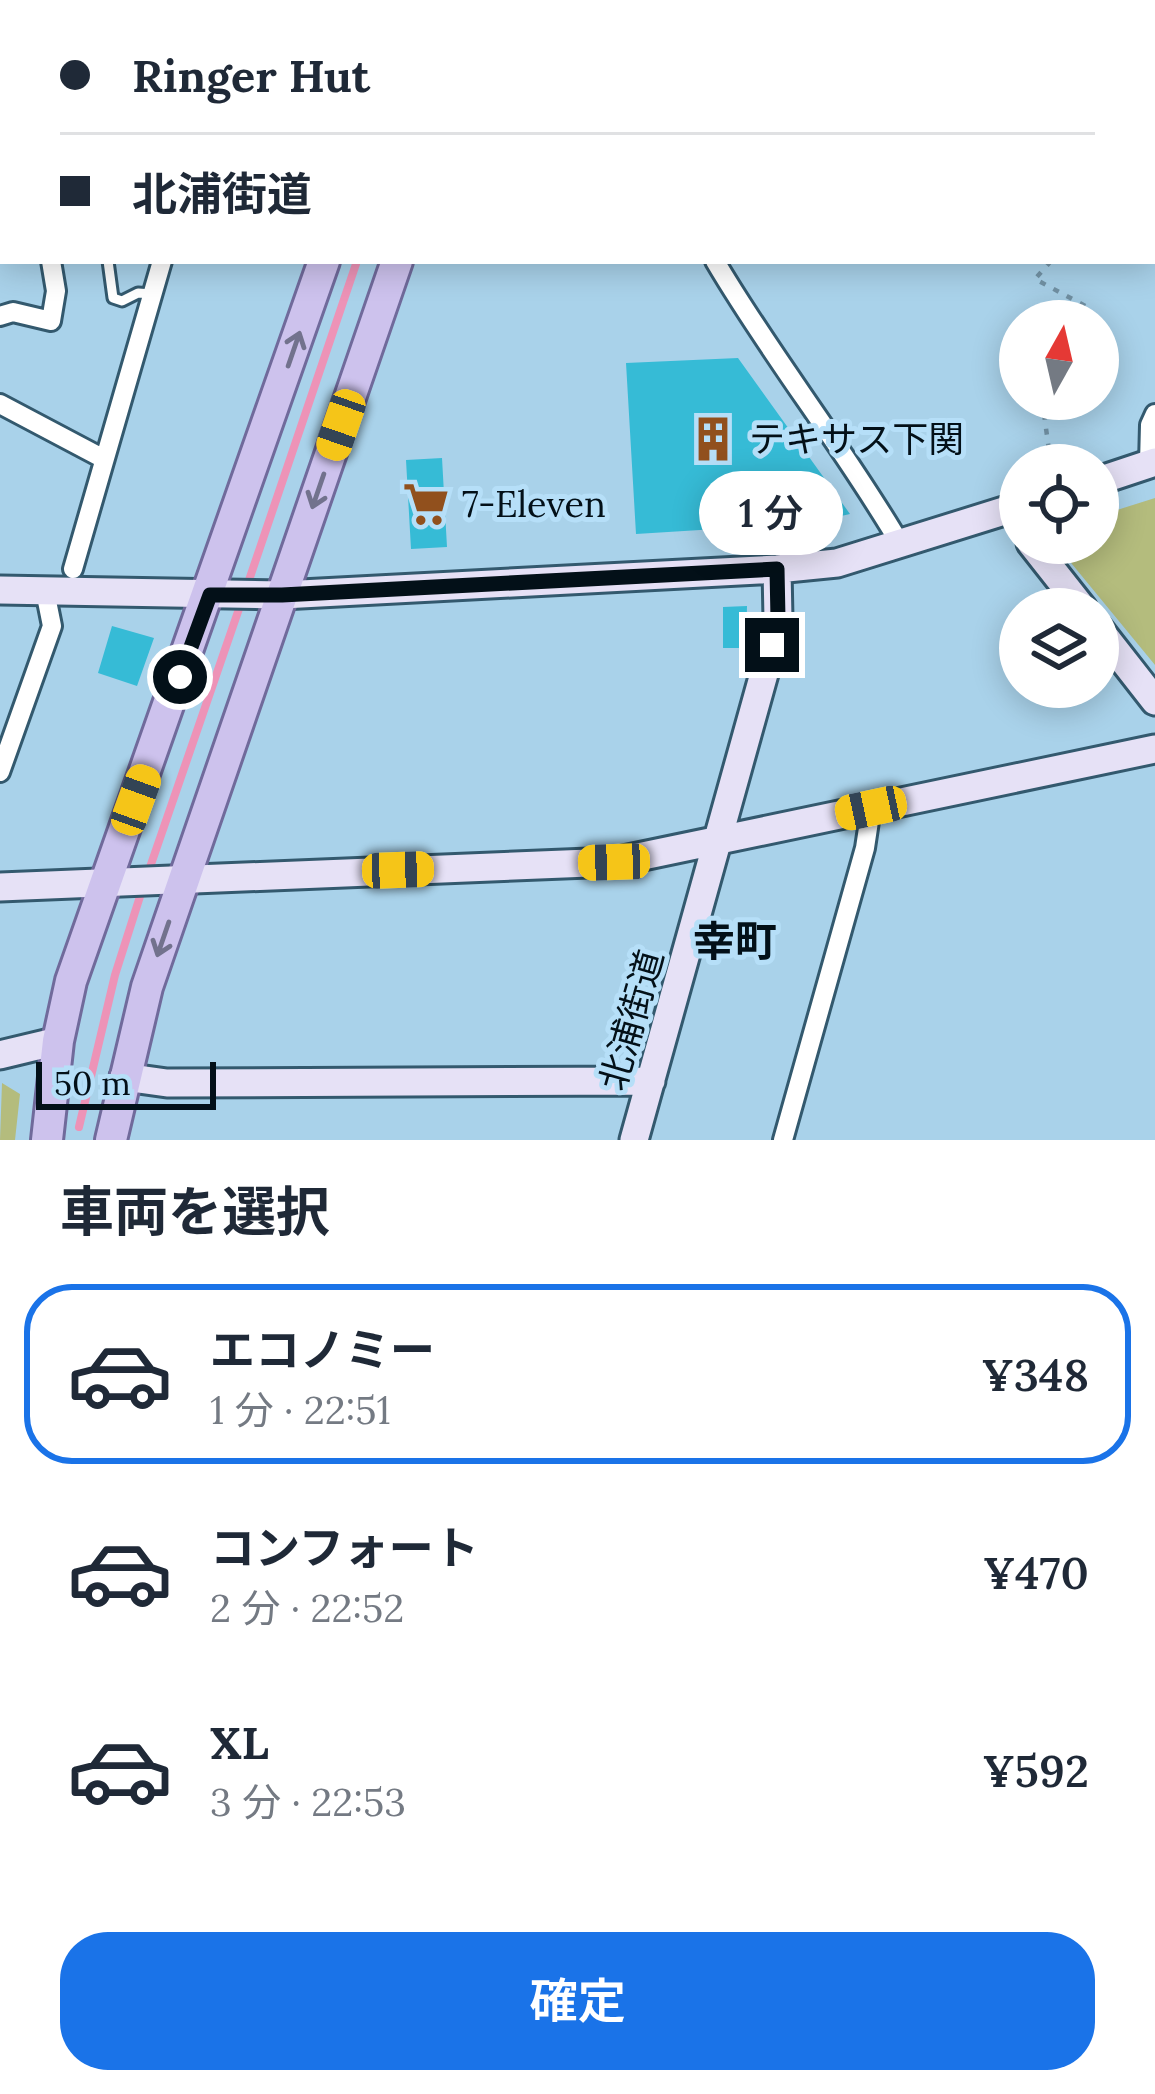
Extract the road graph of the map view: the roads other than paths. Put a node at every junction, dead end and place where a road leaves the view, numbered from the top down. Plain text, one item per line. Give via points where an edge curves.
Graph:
1 (52, 264) edge
2 (108, 264) edge
3 (161, 264) edge
4 (323, 264) edge
5 (396, 264) edge
6 (717, 264) edge
7 (153, 294) junction
8 (2, 313) edge
9 (0, 404) edge
10 (1155, 414) edge
11 (104, 459) junction
12 (1152, 463) edge
13 (1119, 474) edge
14 (999, 519) edge
15 (898, 542) junction
16 (1048, 564) edge
17 (73, 569) dead end
18 (777, 569) junction
19 (1066, 588) edge
20 (0, 590) edge
21 (45, 591) junction
22 (244, 595) junction
23 (1119, 655) edge
24 (1155, 701) edge
25 (1155, 749) edge
26 (0, 772) edge
27 (871, 808) junction
28 (718, 839) junction
29 (176, 879) junction
30 (115, 880) junction
31 (0, 886) edge
32 (58, 1041) junction
33 (0, 1055) edge
34 (124, 1077) junction
35 (651, 1081) junction
36 (47, 1140) edge
37 (111, 1140) edge
38 (634, 1140) edge
39 (783, 1140) edge

1 - 8 street via 51,321
2 - 7 lane via 113,298
3 - 7 street
22 -> 4 main road
5 -> 22 main road
6 - 15 street
7 - 11 street
9 - 11 street
10 - 12 street
11 - 17 street
12 - 13 street
14 - 15 street
15 - 18 street via 837,563
16 - 19 street
18 - 22 street
18 - 28 street, 北浦街道 via 778,619
20 - 21 street
21 - 22 street
21 - 26 street via 52,626
22 - 29 main road
22 - 30 main road
23 - 24 street
25 - 27 street
27 - 28 street
27 - 39 street
28 - 29 street via 614,862
28 - 35 street, 北浦街道
29 - 30 street
29 -> 34 main road
30 - 31 street
30 - 32 main road via 71,981
32 - 33 street
32 - 36 main road
34 - 35 street
34 - 37 main road
35 - 38 street, 北浦街道

